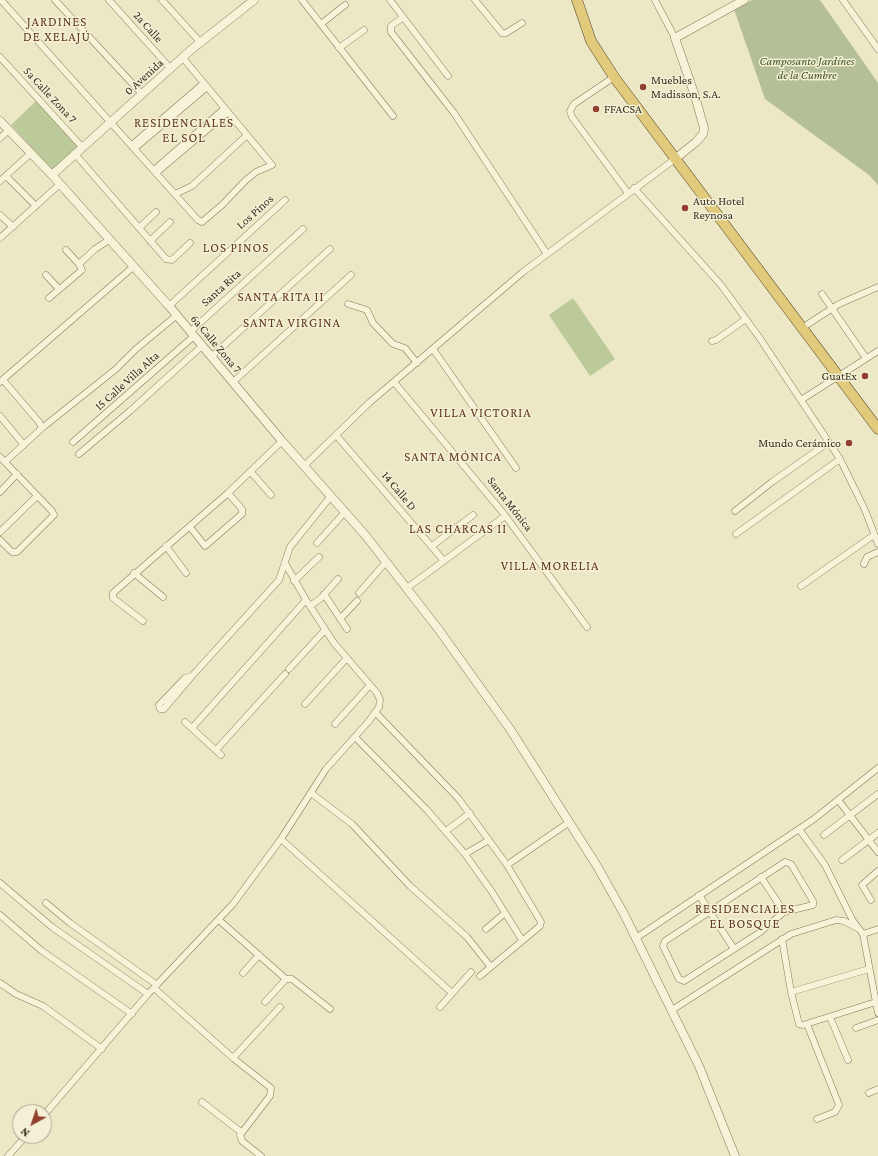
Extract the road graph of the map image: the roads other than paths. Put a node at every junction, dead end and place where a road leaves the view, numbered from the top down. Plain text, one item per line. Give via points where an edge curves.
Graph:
1 (1, 0) edge
2 (55, 0) edge
3 (109, 0) edge
4 (162, 0) edge
5 (254, 0) edge
6 (302, 0) edge
7 (390, 0) edge
8 (475, 0) edge
9 (577, 0) edge
10 (655, 0) edge
11 (744, 0) edge
12 (843, 0) edge
13 (345, 5) dead end
14 (402, 18) junction
15 (522, 23) dead end
16 (321, 24) junction
17 (364, 30) dead end
18 (675, 38) junction
19 (201, 43) junction
20 (340, 48) junction
21 (878, 49) edge
22 (0, 57) edge
23 (183, 58) junction
24 (171, 68) junction
25 (448, 76) dead end
26 (614, 76) junction
27 (205, 85) junction
28 (142, 94) junction
29 (226, 110) junction
30 (393, 116) dead end
31 (0, 121) edge
32 (111, 122) junction
33 (9, 130) junction
34 (247, 135) junction
35 (0, 138) edge
36 (133, 147) junction
37 (83, 148) junction
38 (31, 153) junction
39 (75, 154) junction
40 (675, 159) junction
41 (155, 172) junction
42 (52, 175) junction
43 (6, 176) junction
44 (0, 181) edge
45 (60, 184) junction
46 (634, 188) junction
47 (628, 193) junction
48 (175, 194) junction
49 (285, 200) dead end
50 (36, 206) junction
51 (156, 212) dead end
52 (0, 215) edge
53 (170, 222) dead end
54 (13, 227) junction
55 (139, 228) junction
56 (303, 229) dead end
57 (0, 238) edge
58 (109, 240) junction
59 (150, 241) junction
60 (190, 243) dead end
61 (330, 249) dead end
62 (66, 250) dead end
63 (547, 254) junction
64 (79, 264) junction
65 (133, 267) junction
66 (46, 275) dead end
67 (351, 275) dead end
68 (878, 287) edge
69 (59, 289) junction
70 (822, 294) dead end
71 (49, 298) dead end
72 (348, 304) dead end
73 (169, 306) junction
74 (832, 308) junction
75 (177, 315) junction
76 (746, 319) junction
77 (802, 328) junction
78 (192, 334) junction
79 (712, 341) dead end
80 (202, 346) junction
81 (433, 349) junction
82 (878, 351) edge
83 (212, 357) junction
84 (866, 358) junction
85 (417, 363) junction
86 (837, 375) junction
87 (2, 381) edge
88 (233, 382) junction
89 (394, 382) junction
90 (801, 400) junction
91 (0, 416) edge
92 (42, 428) junction
93 (878, 429) edge
94 (336, 435) junction
95 (282, 441) junction
96 (73, 442) dead end
97 (830, 442) junction
98 (24, 445) junction
99 (79, 454) dead end
100 (0, 457) edge
101 (840, 459) junction
102 (6, 461) junction
103 (304, 466) junction
104 (516, 468) dead end
105 (252, 472) junction
106 (17, 474) junction
107 (0, 492) edge
108 (228, 493) junction
109 (271, 495) dead end
110 (37, 496) junction
111 (331, 496) junction
112 (735, 511) dead end
113 (345, 512) junction
114 (473, 515) dead end
115 (505, 516) junction
116 (190, 527) junction
117 (0, 532) edge
118 (736, 534) dead end
119 (874, 535) junction
120 (0, 540) edge
121 (317, 543) dead end
122 (878, 544) edge
123 (166, 546) junction
124 (432, 546) junction
125 (878, 552) edge
126 (319, 557) dead end
127 (444, 561) junction
128 (386, 562) junction
129 (285, 563) junction
130 (864, 564) dead end
131 (134, 573) junction
132 (186, 573) dead end
133 (338, 580) dead end
134 (294, 581) junction
135 (801, 586) dead end
136 (407, 588) junction
137 (359, 593) dead end
138 (324, 594) junction
139 (163, 597) dead end
140 (306, 600) junction
141 (357, 601) dead end
142 (310, 606) junction
143 (340, 618) junction
144 (143, 621) dead end
145 (587, 627) dead end
146 (347, 629) dead end
147 (325, 630) junction
148 (347, 658) junction
149 (192, 676) junction
150 (370, 685) junction
151 (305, 704) dead end
152 (376, 714) junction
153 (185, 722) dead end
154 (335, 724) dead end
155 (192, 728) junction
156 (355, 737) junction
157 (216, 750) junction
158 (221, 755) dead end
159 (878, 768) edge
160 (311, 793) junction
161 (878, 794) edge
162 (839, 801) junction
163 (470, 813) junction
164 (850, 816) junction
165 (568, 822) junction
166 (799, 829) junction
167 (446, 831) junction
168 (878, 833) edge
169 (824, 835) dead end
170 (282, 839) junction
171 (489, 840) junction
172 (869, 840) junction
173 (878, 852) edge
174 (465, 854) junction
175 (842, 860) dead end
176 (507, 865) junction
177 (878, 871) edge
178 (761, 877) junction
179 (0, 883) edge
180 (699, 895) junction
181 (871, 900) dead end
182 (46, 903) dead end
183 (709, 911) junction
184 (784, 912) junction
185 (505, 913) junction
186 (0, 915) edge
187 (220, 921) junction
188 (486, 929) dead end
189 (878, 929) edge
190 (861, 931) junction
191 (636, 938) junction
192 (782, 939) junction
193 (522, 940) junction
194 (734, 949) junction
195 (259, 955) junction
196 (490, 966) junction
197 (869, 969) junction
198 (471, 972) dead end
199 (243, 973) dead end
200 (480, 976) dead end
201 (286, 979) junction
202 (0, 983) edge
203 (156, 986) junction
204 (791, 992) junction
205 (452, 993) junction
206 (148, 994) junction
207 (265, 1002) dead end
208 (876, 1002) junction
209 (440, 1006) dead end
210 (280, 1007) dead end
211 (330, 1009) dead end
212 (672, 1010) junction
213 (878, 1013) edge
214 (132, 1014) junction
215 (830, 1017) junction
216 (878, 1020) edge
217 (807, 1024) junction
218 (856, 1028) dead end
219 (102, 1049) junction
220 (233, 1058) junction
221 (848, 1060) dead end
222 (878, 1089) edge
223 (869, 1093) dead end
224 (202, 1102) dead end
225 (52, 1106) edge
226 (817, 1119) dead end
227 (241, 1132) junction
228 (19, 1144) edge
229 (9, 1156) edge
230 (261, 1156) edge
231 (735, 1156) edge

1 - 32 street
2 - 28 street
3 - 24 street, 2a Calle
4 - 19 street
5 - 19 street, 0 Avenida
6 - 16 street
7 - 14 street
8 - 15 street via 502,33 506,34
9 - 26 highway via 591,40
10 - 18 street
11 - 18 street
12 - 21 street
13 - 16 street
14 - 25 street
14 - 63 street via 391,26 391,32 454,113
16 - 20 street
17 - 20 street
18 - 40 street via 704,128 703,134 696,142
19 - 23 street, 0 Avenida
20 - 30 street
22 - 37 street, 5a Calle Zona 7
23 - 24 street, 0 Avenida
23 - 27 street
24 - 28 street, 0 Avenida
26 - 40 highway
26 - 47 street via 574,104 570,111
27 - 29 street
27 - 36 street
28 - 32 street, 0 Avenida
29 - 34 street
29 - 41 street
31 - 33 street, 6a Calle Zona 7
32 - 36 street
32 - 37 street, 0 Avenida
33 - 35 street
33 - 38 street, 6a Calle Zona 7
34 - 48 street via 192,186
34 - 48 street via 272,165 256,172 200,222
36 - 41 street
37 - 39 street, 0 Avenida
38 - 42 street, 6a Calle Zona 7
38 - 43 street
39 - 42 street, 0 Avenida
39 - 55 street
40 - 46 street
40 - 77 highway
41 - 48 street
42 - 45 street, 6a Calle Zona 7
43 - 44 street
43 - 50 street
45 - 50 street
45 - 58 street, 6a Calle Zona 7
46 - 47 street
46 - 76 street via 721,285
47 - 63 street
49 - 73 street, Los Pinos
50 - 54 street
51 - 55 street
52 - 54 street
53 - 59 street
54 - 57 street
55 - 59 street
56 - 78 street, Santa Rita
58 - 64 street via 94,249
58 - 65 street, 6a Calle Zona 7
59 - 60 street via 169,260
61 - 83 street
62 - 64 street
63 - 81 street
64 - 69 street via 81,271
65 - 73 street, 6a Calle Zona 7
65 - 87 street
66 - 69 street
67 - 88 street
68 - 74 street
69 - 71 street
70 - 74 street
72 - 85 street via 367,310 373,323 393,344 405,348
73 - 75 street, 6a Calle Zona 7
74 - 77 street
74 - 84 street
75 - 78 street, 6a Calle Zona 7
75 - 92 street via 116,369
76 - 79 street
76 - 90 street
77 - 86 highway
78 - 80 street, 6a Calle Zona 7
78 - 96 street, 15 Calle Villa Alta via 115,407
80 - 83 street, 6a Calle Zona 7
80 - 99 street via 130,412
81 - 85 street
81 - 104 street
82 - 84 street
83 - 88 street, 6a Calle Zona 7
84 - 86 street
85 - 89 street
86 - 90 street
86 - 93 highway
87 - 92 street
88 - 95 street, 6a Calle Zona 7
89 - 94 street
89 - 115 street, Santa Mónica
90 - 97 street
91 - 98 street
92 - 98 street
94 - 103 street
94 - 124 street, 14 Calle D
95 - 103 street, 6a Calle Zona 7
95 - 105 street
97 - 101 street
97 - 112 street
98 - 102 street
100 - 102 street
101 - 118 street
101 - 119 street
102 - 106 street
103 - 111 street, 6a Calle Zona 7
105 - 108 street
105 - 109 street
106 - 107 street
106 - 110 street
108 - 116 street
108 - 116 street via 242,508 242,514 205,546
110 - 117 street
110 - 120 street via 53,512 53,518 17,552 12,552
111 - 113 street, 6a Calle Zona 7
111 - 129 street via 286,552
113 - 121 street
113 - 128 street, 6a Calle Zona 7
114 - 124 street
115 - 127 street
115 - 145 street, Santa Mónica
116 - 123 street
119 - 122 street
119 - 135 street
123 - 131 street
123 - 132 street
124 - 127 street, 14 Calle D
125 - 130 street via 867,557
126 - 134 street
127 - 136 street
128 - 136 street, 6a Calle Zona 7
128 - 137 street
129 - 134 street
129 - 149 street via 279,580
131 - 139 street
131 - 144 street via 112,595
133 - 138 street
134 - 140 street
136 - 165 street, 6a Calle Zona 7 via 514,735
138 - 142 street
138 - 143 street
140 - 142 street
140 - 155 street
141 - 143 street
142 - 147 street
143 - 146 street
147 - 148 street
147 - 157 street
148 - 150 street
148 - 151 street
149 - 149 street via 185,678 159,705 160,709 164,709
150 - 152 street via 380,700
150 - 154 street
152 - 156 street
152 - 163 street
153 - 155 street
155 - 157 street
156 - 160 street via 330,765
156 - 167 street
157 - 158 street
159 - 162 street
160 - 170 street
160 - 196 street via 352,824 410,886 467,937
161 - 164 street
162 - 164 street
162 - 166 street
163 - 167 street
163 - 171 street
164 - 169 street
164 - 172 street
165 - 176 street
165 - 191 street, 6a Calle Zona 7 via 611,890
166 - 180 street
166 - 190 street via 825,866 853,922
167 - 174 street
168 - 172 street
170 - 187 street
170 - 205 street
171 - 174 street
171 - 176 street
172 - 173 street
172 - 175 street
174 - 185 street
176 - 193 street via 541,922 540,926
177 - 181 street via 862,885
178 - 183 street
178 - 184 street
178 - 184 street via 787,862 813,901 811,907
179 - 206 street via 56,931
180 - 183 street
180 - 191 street
182 - 203 street
183 - 194 street
183 - 194 street via 663,943 679,979 684,981
184 - 194 street via 759,933
185 - 188 street
185 - 193 street
186 - 214 street via 42,951
187 - 195 street
187 - 203 street
189 - 190 street
190 - 192 street via 844,921 836,920
190 - 197 street via 868,950
191 - 212 street, 6a Calle Zona 7
192 - 204 street
192 - 212 street
193 - 196 street
195 - 199 street
195 - 201 street
196 - 200 street
197 - 204 street
197 - 208 street
198 - 205 street
201 - 207 street
201 - 211 street via 292,979
202 - 219 street via 16,994 43,1006
203 - 206 street
203 - 220 street
204 - 217 street via 798,1022 801,1025
205 - 209 street
206 - 214 street
208 - 213 street
208 - 215 street
210 - 220 street
212 - 231 street, 6a Calle Zona 7 via 699,1066
214 - 219 street
215 - 217 street
215 - 221 street
216 - 218 street
217 - 226 street via 839,1105 835,1112
219 - 225 street
220 - 227 street via 272,1090
222 - 223 street
224 - 227 street
227 - 230 street via 242,1141
228 - 229 street

